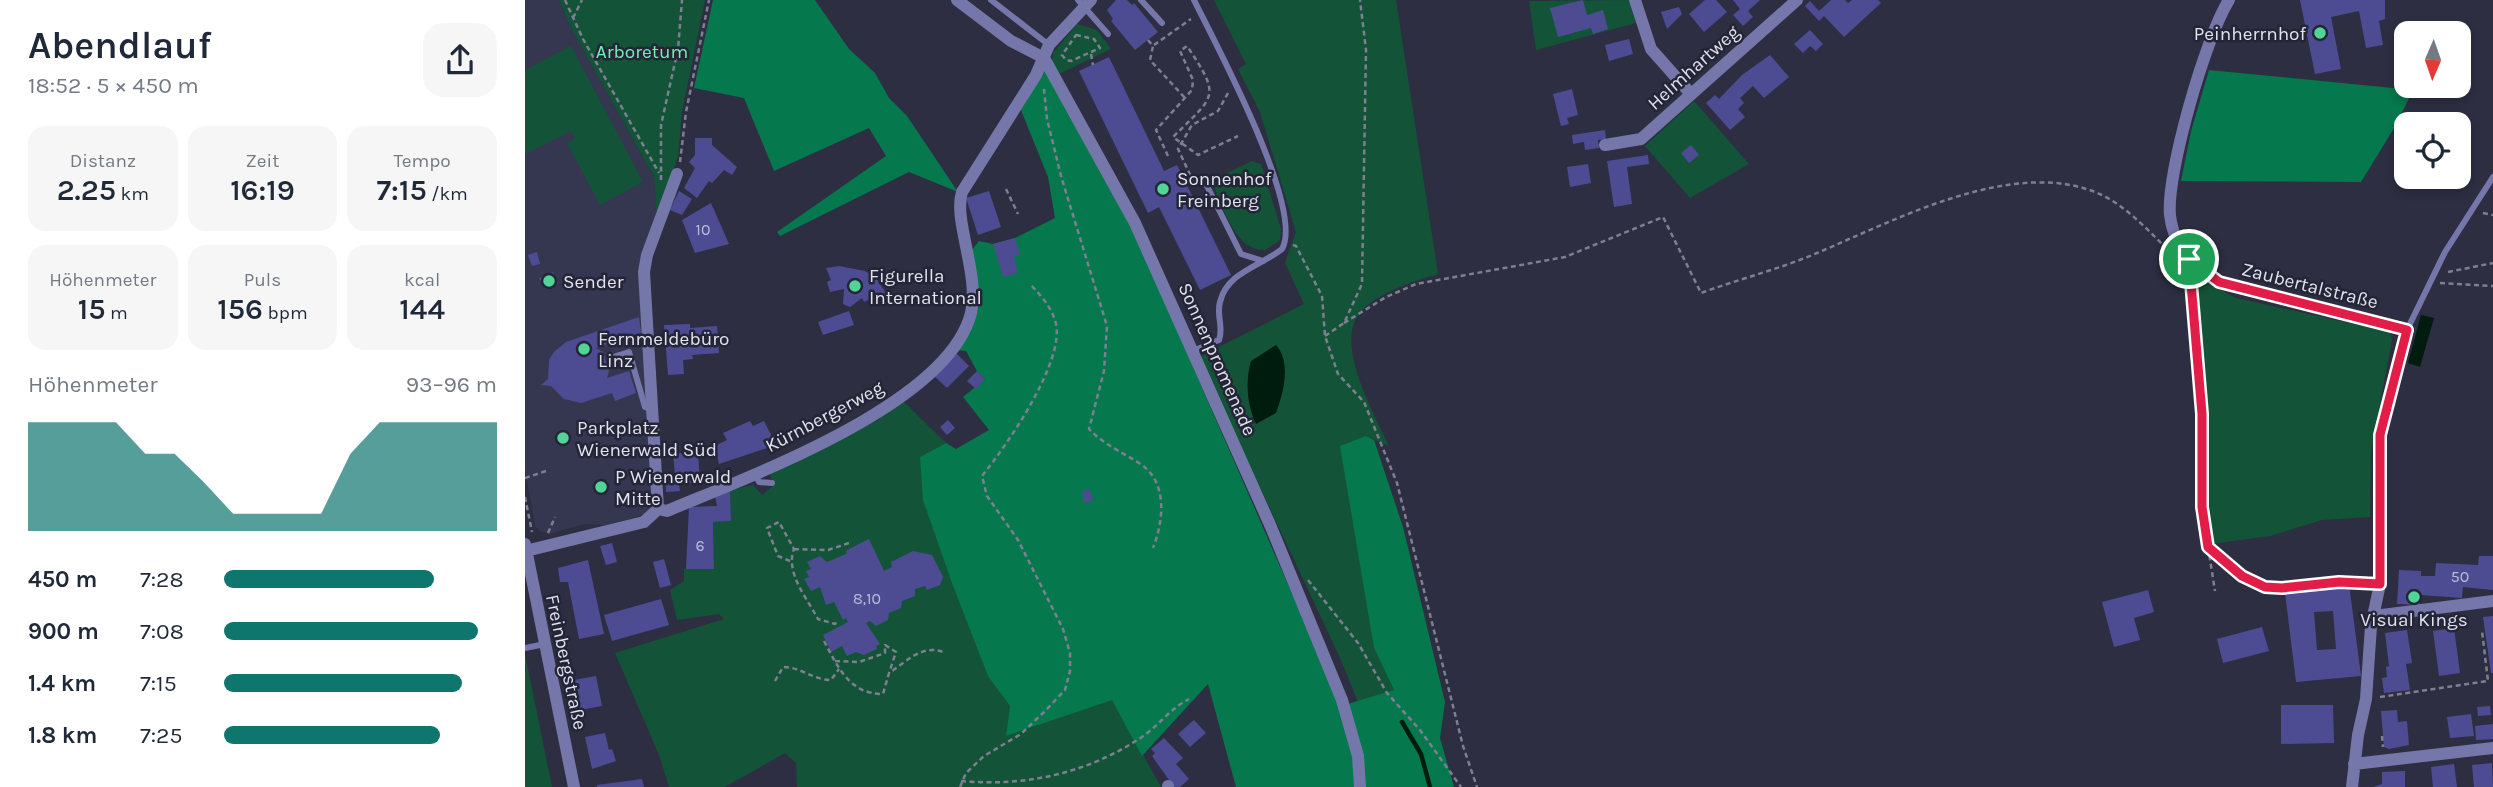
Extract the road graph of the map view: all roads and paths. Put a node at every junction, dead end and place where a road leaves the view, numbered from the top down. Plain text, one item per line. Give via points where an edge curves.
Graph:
1 (565, 0) edge
2 (582, 0) edge
3 (681, 0) edge
4 (709, 0) edge
5 (957, 0) edge
6 (991, 0) edge
7 (1141, 0) edge
8 (1194, 0) edge
9 (1360, 0) edge
10 (1635, 0) edge
11 (1797, 0) edge
12 (2229, 0) edge
13 (1084, 3) edge
14 (1190, 9) dead end
15 (573, 18) junction
16 (1194, 18) dead end
17 (1189, 20) dead end
18 (1162, 23) dead end
19 (1108, 34) dead end
20 (1148, 40) dead end
21 (1049, 45) junction
22 (1153, 46) junction
23 (1090, 54) junction
24 (1044, 58) junction
25 (1093, 65) dead end
26 (1227, 83) dead end
27 (1044, 85) dead end
28 (1691, 93) junction
29 (1185, 98) junction
30 (1238, 136) dead end
31 (1181, 143) junction
32 (1605, 145) dead end
33 (1168, 156) dead end
34 (677, 174) joint
35 (2493, 177) edge
36 (1205, 182) dead end
37 (1194, 183) dead end
38 (1006, 189) dead end
39 (2493, 210) edge
40 (1018, 214) dead end
41 (2493, 215) edge
42 (1286, 243) junction
43 (2165, 246) dead end
44 (2189, 259) junction
45 (1265, 261) junction
46 (2493, 263) edge
47 (2434, 272) junction
48 (2429, 283) junction
49 (1030, 284) dead end
50 (2493, 286) edge
51 (1344, 323) junction
52 (2407, 330) junction
53 (1325, 335) junction
54 (1192, 351) junction
55 (610, 358) dead end
56 (651, 410) junction
57 (546, 471) dead end
58 (755, 474) junction
59 (525, 478) edge
60 (772, 484) dead end
61 (525, 497) edge
62 (658, 509) junction
63 (555, 517) dead end
64 (558, 534) dead end
65 (543, 538) junction
66 (849, 543) dead end
67 (526, 547) edge
68 (2208, 547) junction
69 (1153, 548) dead end
70 (793, 549) junction
71 (790, 561) junction
72 (1289, 573) junction
73 (2380, 584) junction
74 (2214, 591) dead end
75 (2493, 601) edge
76 (2374, 616) junction
77 (838, 620) dead end
78 (2482, 631) dead end
79 (824, 641) dead end
80 (545, 644) junction
81 (525, 648) edge
82 (943, 652) dead end
83 (835, 661) junction
84 (839, 669) junction
85 (889, 673) junction
86 (775, 681) dead end
87 (1189, 699) dead end
88 (2367, 699) junction
89 (2382, 736) dead end
90 (2389, 748) dead end
91 (2493, 748) edge
92 (2354, 764) junction
93 (961, 781) junction
94 (574, 787) edge
95 (960, 787) edge
96 (1360, 787) edge
97 (1461, 787) edge
98 (1477, 787) edge
99 (2352, 787) edge

1 - 15 path
2 - 15 path
3 - 15 path via 678,49 661,125 659,173
4 - 34 path
5 - 24 street via 995,30
6 - 21 lane
7 - 18 lane
8 - 42 lane via 1259,133 1287,226
9 - 51 path via 1366,50 1362,284
10 - 28 street via 1651,49
11 - 28 street, Helmhartweg
12 - 44 street, Zaubertalstraße via 2211,43 2174,170 2170,216
13 - 19 lane
13 - 21 street, Kürnbergerweg
14 - 16 path
17 - 22 path
20 - 22 path
21 - 24 street, Kürnbergerweg
22 - 29 path via 1150,60
23 - 23 path via 1100,48 1099,43 1076,35 1062,55 1071,61
23 - 25 path
24 - 54 street, Sonnenpromenade via 1135,223
24 - 58 street, Kürnbergerweg via 961,195 972,303 955,343 914,387 882,410
26 - 31 path via 1223,106 1192,125
27 - 69 path via 1061,176 1107,326 1104,371 1089,429 1143,466 1156,481 1161,517
28 - 32 street, Helmhartweg via 1641,139
29 - 31 path via 1194,85 1180,51 1187,46 1211,89 1207,103 1173,137
29 - 33 path via 1156,130
30 - 31 path via 1198,155
31 - 37 path via 1178,149
34 - 56 street via 644,272
35 - 47 lane
36 - 45 lane via 1241,254
38 - 40 path
39 - 41 path via 2489,216
42 - 45 lane
42 - 53 path via 1296,246 1322,296
43 - 51 path via 2123,207 2100,194 2035,184 1973,192 1931,204 1815,254 1701,293 1664,217 1565,257 1416,284
44 - 52 street, Zaubertalstraße via 2219,282
44 - 68 path
45 - 54 lane via 1245,271 1223,292 1219,341
46 - 47 path
47 - 48 lane
48 - 50 path
48 - 52 lane
49 - 93 path via 1054,318 1055,350 1019,425 982,482 1018,540 1063,629 1070,653 1069,678 1065,690 1030,727 984,755
51 - 53 path
52 - 73 street via 2380,435
53 - 98 path via 1338,374 1364,402 1397,483
54 - 72 street, Sonnenpromenade
55 - 56 lane via 629,352 645,407
56 - 62 street
57 - 59 path
58 - 60 lane via 759,482
58 - 62 street, Kürnbergerweg via 667,511
61 - 65 path via 531,530
62 - 67 street, Kürnbergerweg via 645,522
63 - 65 path
64 - 65 path
66 - 70 path via 828,550
67 - 80 street, Freinbergstraße
68 - 73 path via 2242,576 2265,587
68 - 74 path
70 - 71 path
70 - 71 path via 779,522 767,528 778,556
71 - 77 path via 818,619 835,624
72 - 96 street, Sonnenpromenade via 1350,725
72 - 97 path via 1315,585 1387,693
73 - 76 street
75 - 76 street
76 - 88 street
78 - 88 path via 2488,681
79 - 83 path
80 - 81 lane
80 - 94 street, Freinbergstraße
82 - 85 path via 922,651
83 - 84 path
83 - 85 path via 869,660 885,653 885,645 896,652
84 - 85 path via 849,684 883,695
84 - 86 path via 831,680 824,680 783,667
87 - 93 path via 1142,737 1083,771 1028,784
88 - 92 street
89 - 90 path via 2383,749
91 - 92 street
92 - 99 street
93 - 95 path

